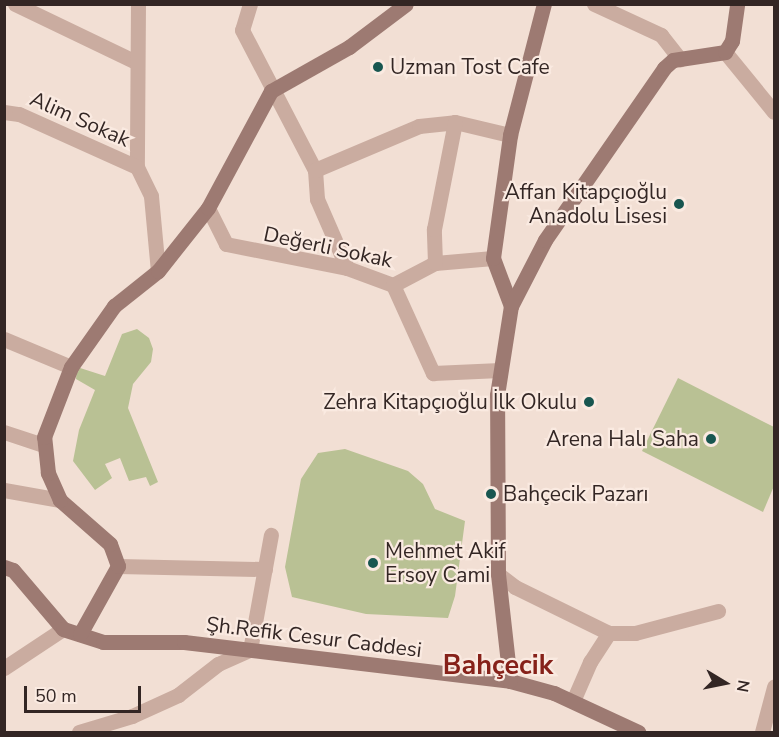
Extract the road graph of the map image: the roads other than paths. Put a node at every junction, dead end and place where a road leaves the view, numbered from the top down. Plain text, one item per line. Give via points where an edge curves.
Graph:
1 (15, 4) edge
2 (138, 4) edge
3 (250, 4) edge
4 (406, 4) edge
5 (544, 4) edge
6 (594, 4) edge
7 (737, 4) edge
8 (725, 52) junction
9 (680, 59) junction
10 (136, 62) junction
11 (271, 91) junction
12 (4, 112) edge
13 (774, 112) edge
14 (455, 122) junction
15 (510, 135) junction
16 (137, 167) junction
17 (315, 170) junction
18 (208, 208) junction
19 (493, 258) junction
20 (435, 263) junction
21 (347, 268) junction
22 (158, 271) junction
23 (393, 285) junction
24 (511, 306) junction
25 (4, 339) edge
26 (71, 367) junction
27 (500, 370) junction
28 (4, 432) edge
29 (43, 445) junction
30 (4, 490) edge
31 (60, 500) junction
32 (272, 535) dead end
33 (118, 566) junction
34 (4, 567) edge
35 (265, 569) junction
36 (498, 574) junction
37 (718, 611) dead end
38 (63, 629) junction
39 (609, 633) junction
40 (80, 634) junction
41 (250, 650) junction
42 (4, 668) edge
43 (510, 681) junction
44 (774, 687) edge
45 (573, 701) junction
46 (79, 732) edge
47 (638, 732) edge
48 (762, 732) edge

1 - 10 street
2 - 10 street
3 - 11 street via 242,30
4 - 11 street via 349,47
5 - 15 street
6 - 9 street via 661,35
7 - 8 street via 732,41
8 - 9 street
8 - 13 street
9 - 24 street via 664,69 544,240
10 - 16 street
11 - 17 street
11 - 18 street
12 - 16 street, Alim Sokak via 19,114
14 - 15 street
14 - 17 street via 419,126
14 - 20 street via 434,229
15 - 19 street
16 - 22 street via 151,196
17 - 21 street via 317,199
18 - 21 street, Değerli Sokak via 226,244
18 - 22 street
19 - 20 street, Değerli Sokak
19 - 24 street
20 - 23 street, Değerli Sokak
21 - 23 street, Değerli Sokak
22 - 26 street via 114,306
23 - 27 street via 433,374
24 - 27 street
25 - 26 street
26 - 29 street
27 - 36 street
28 - 29 street
29 - 31 street via 48,473
30 - 31 street
31 - 33 street via 110,544
32 - 35 street
33 - 35 street
33 - 40 street
34 - 38 street via 13,570
35 - 41 street
36 - 39 street
36 - 43 street
37 - 39 street via 635,633
38 - 40 street, Şh.Refik Cesur Caddesi
38 - 42 street
39 - 45 street via 590,662
40 - 41 street, Şh.Refik Cesur Caddesi via 103,642 184,642
41 - 43 street, Şh.Refik Cesur Caddesi
41 - 46 street via 218,664 177,695 132,716
43 - 45 street, Şh.Refik Cesur Caddesi
44 - 48 street
45 - 47 street, Şh.Refik Cesur Caddesi

